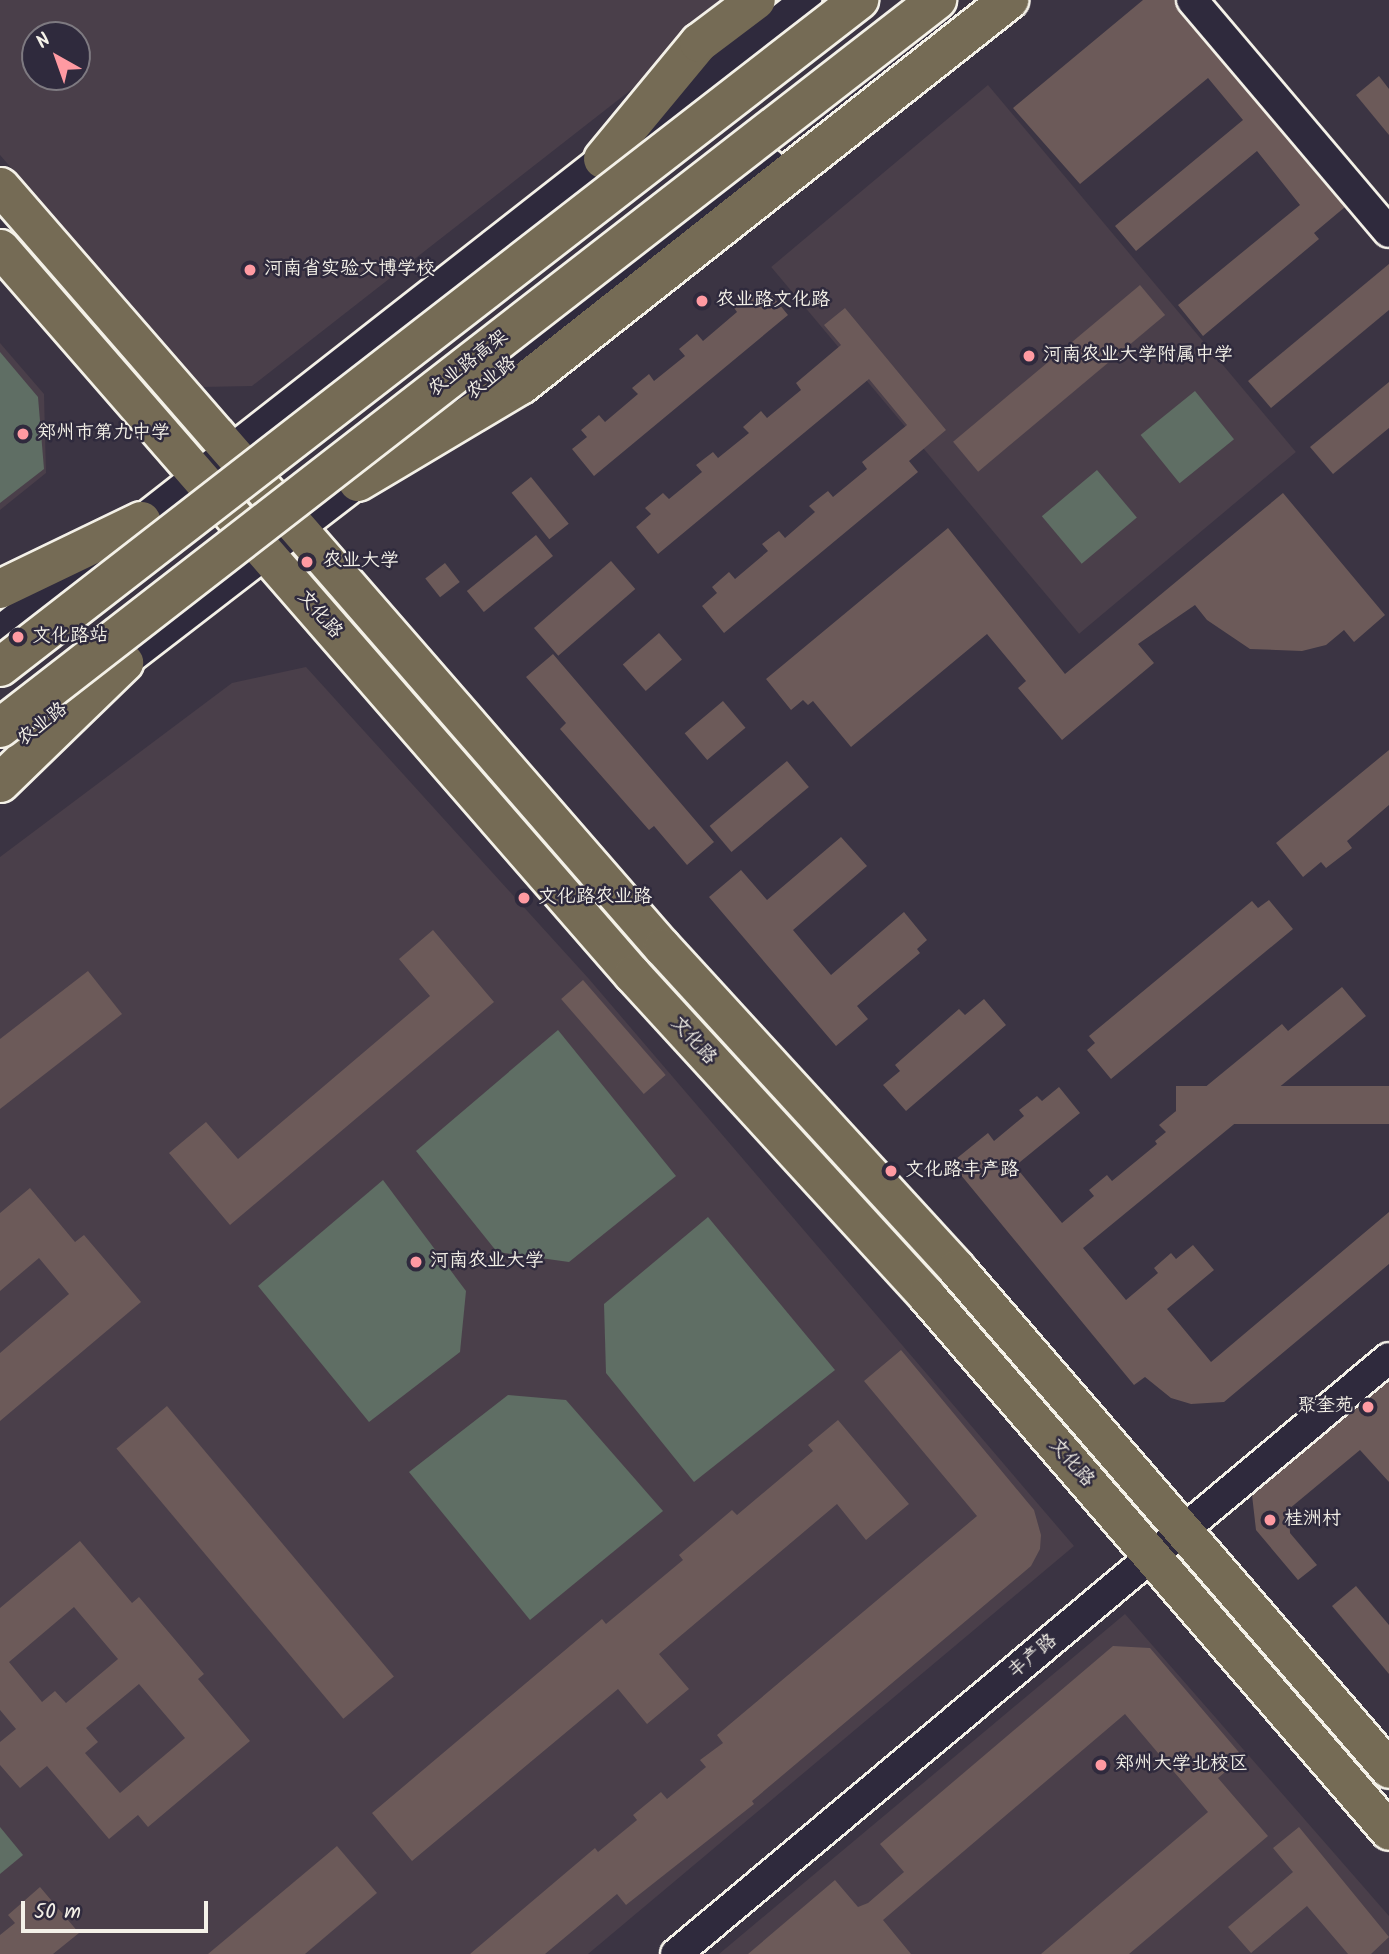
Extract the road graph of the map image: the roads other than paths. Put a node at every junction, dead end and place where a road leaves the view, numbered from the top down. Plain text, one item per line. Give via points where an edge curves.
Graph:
1 (756, 0) edge
2 (806, 0) edge
3 (859, 0) edge
4 (937, 0) edge
5 (984, 0) edge
6 (1009, 0) edge
7 (1192, 0) edge
8 (603, 159) junction
9 (0, 186) edge
10 (1389, 232) edge
11 (0, 248) edge
12 (230, 451) junction
13 (198, 476) junction
14 (358, 482) junction
15 (141, 521) junction
16 (298, 529) junction
17 (266, 554) junction
18 (0, 589) edge
19 (0, 631) edge
20 (124, 663) joint
21 (0, 667) edge
22 (0, 728) edge
23 (1, 774) edge
24 (1389, 1358) edge
25 (1183, 1531) junction
26 (1152, 1557) junction
27 (1389, 1769) edge
28 (1389, 1831) edge
29 (676, 1954) edge

1 - 8 highway via 699,43
2 - 8 street
3 - 21 highway, bridge
4 - 22 highway, 农业路高架, bridge
5 - 14 street, 农业路
6 - 14 highway via 521,385
7 - 10 street
8 - 12 street
9 - 12 main road
11 - 13 main road, 文化路
12 - 13 street
12 - 16 main road
13 - 15 street
13 - 17 main road, 文化路
14 - 16 street, 农业路
15 - 18 highway
15 - 19 street
16 - 17 street, 农业路
16 - 25 main road via 662,947 956,1268
17 - 20 street, 农业路
17 - 26 main road, 文化路 via 632,974 926,1295
20 - 23 highway
24 - 25 street, 丰产路
25 - 26 street, 丰产路
25 - 27 main road
26 - 28 main road, 文化路
26 - 29 street, 丰产路

